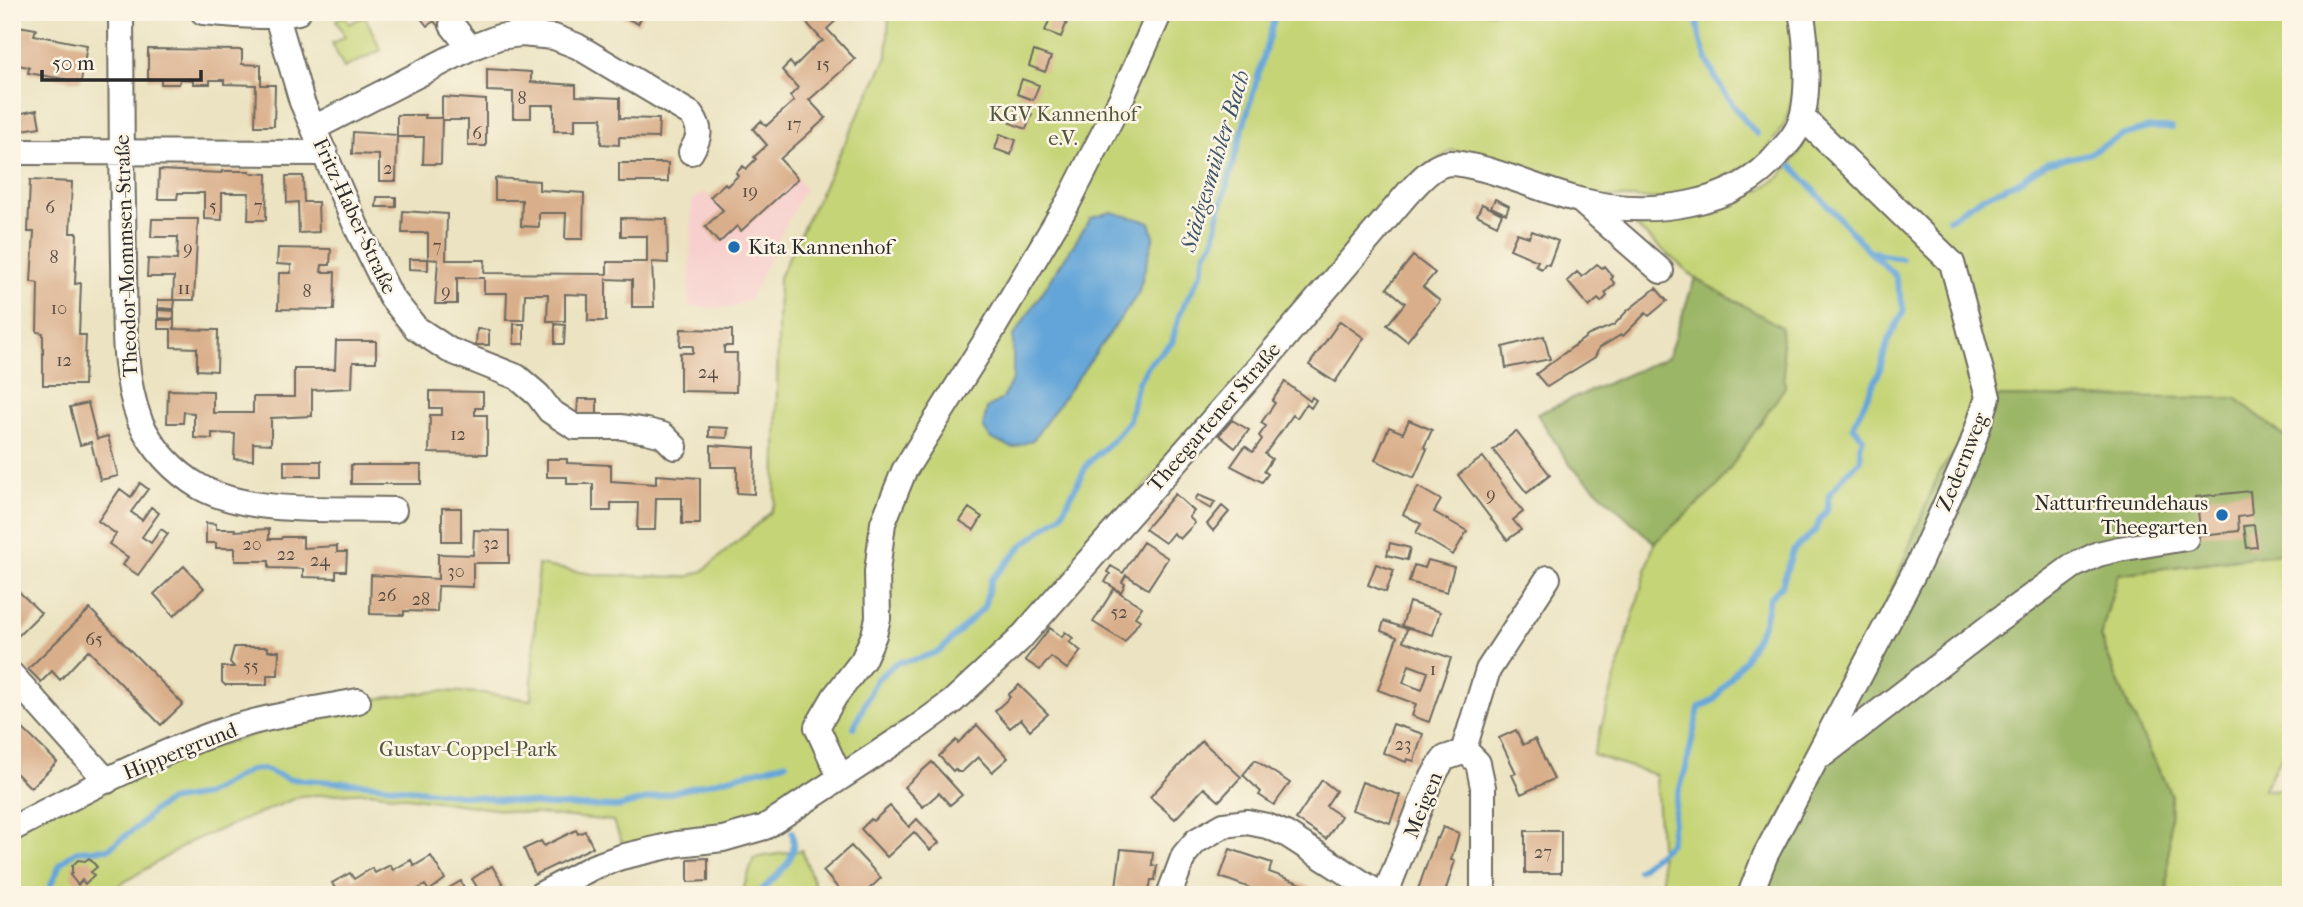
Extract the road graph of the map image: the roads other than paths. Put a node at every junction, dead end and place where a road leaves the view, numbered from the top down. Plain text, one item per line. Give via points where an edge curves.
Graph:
1 (121, 12) edge
2 (203, 12) edge
3 (1160, 12) edge
4 (1801, 12) edge
5 (287, 14) edge
6 (452, 25) dead end
7 (470, 48) junction
8 (1802, 117) junction
9 (314, 128) junction
10 (12, 152) edge
11 (122, 152) junction
12 (691, 152) dead end
13 (325, 153) junction
14 (1581, 201) junction
15 (1661, 271) dead end
16 (675, 447) dead end
17 (394, 510) dead end
18 (2186, 538) dead end
19 (1548, 578) dead end
20 (12, 675) edge
21 (358, 701) dead end
22 (1463, 751) junction
23 (1815, 761) junction
24 (840, 777) junction
25 (107, 780) junction
26 (12, 829) edge
27 (540, 895) edge
28 (1169, 895) edge
29 (1383, 895) edge
30 (1483, 895) edge
31 (1750, 895) edge

1 - 11 street, Theodor-Mommsen-Straße
2 - 5 street
3 - 24 street via 1069,201 891,499 880,544 874,635 863,660 817,727
4 - 8 street, Theegartener Straße via 1806,53
5 - 9 street, Fritz-Haber-Straße via 293,75
6 - 7 street
7 - 9 street
7 - 12 street via 521,34 554,37 577,46 691,114 700,132
8 - 14 street, Theegartener Straße via 1774,160 1748,180 1718,194 1675,207 1644,209
8 - 23 street, Zedernweg via 1952,263 1988,397 1971,448 1919,564
9 - 13 street, Fritz-Haber-Straße
10 - 11 street
11 - 13 street
11 - 17 street, Theodor-Mommsen-Straße via 129,370 138,414 154,445 192,482 236,500 273,506
13 - 16 street, Fritz-Haber-Straße via 379,276 398,307 428,339 517,377 550,411 575,427 647,431 663,435
14 - 15 street
14 - 24 street, Theegartener Straße via 1465,164 1448,163 1421,179 1019,640 952,702
18 - 23 street, Zedernweg via 2098,554 2073,566
19 - 22 street via 1488,670
20 - 25 street
21 - 25 street, Hippergrund via 218,732
22 - 29 street, Meigen via 1445,758 1439,766
22 - 30 street, Meigen via 1478,763 1483,787
23 - 31 street, Zedernweg via 1765,856
24 - 27 street, Theegartener Straße via 765,827 621,857
25 - 26 street, Hippergrund
28 - 29 street via 1180,862 1196,841 1224,825 1247,822 1286,834

